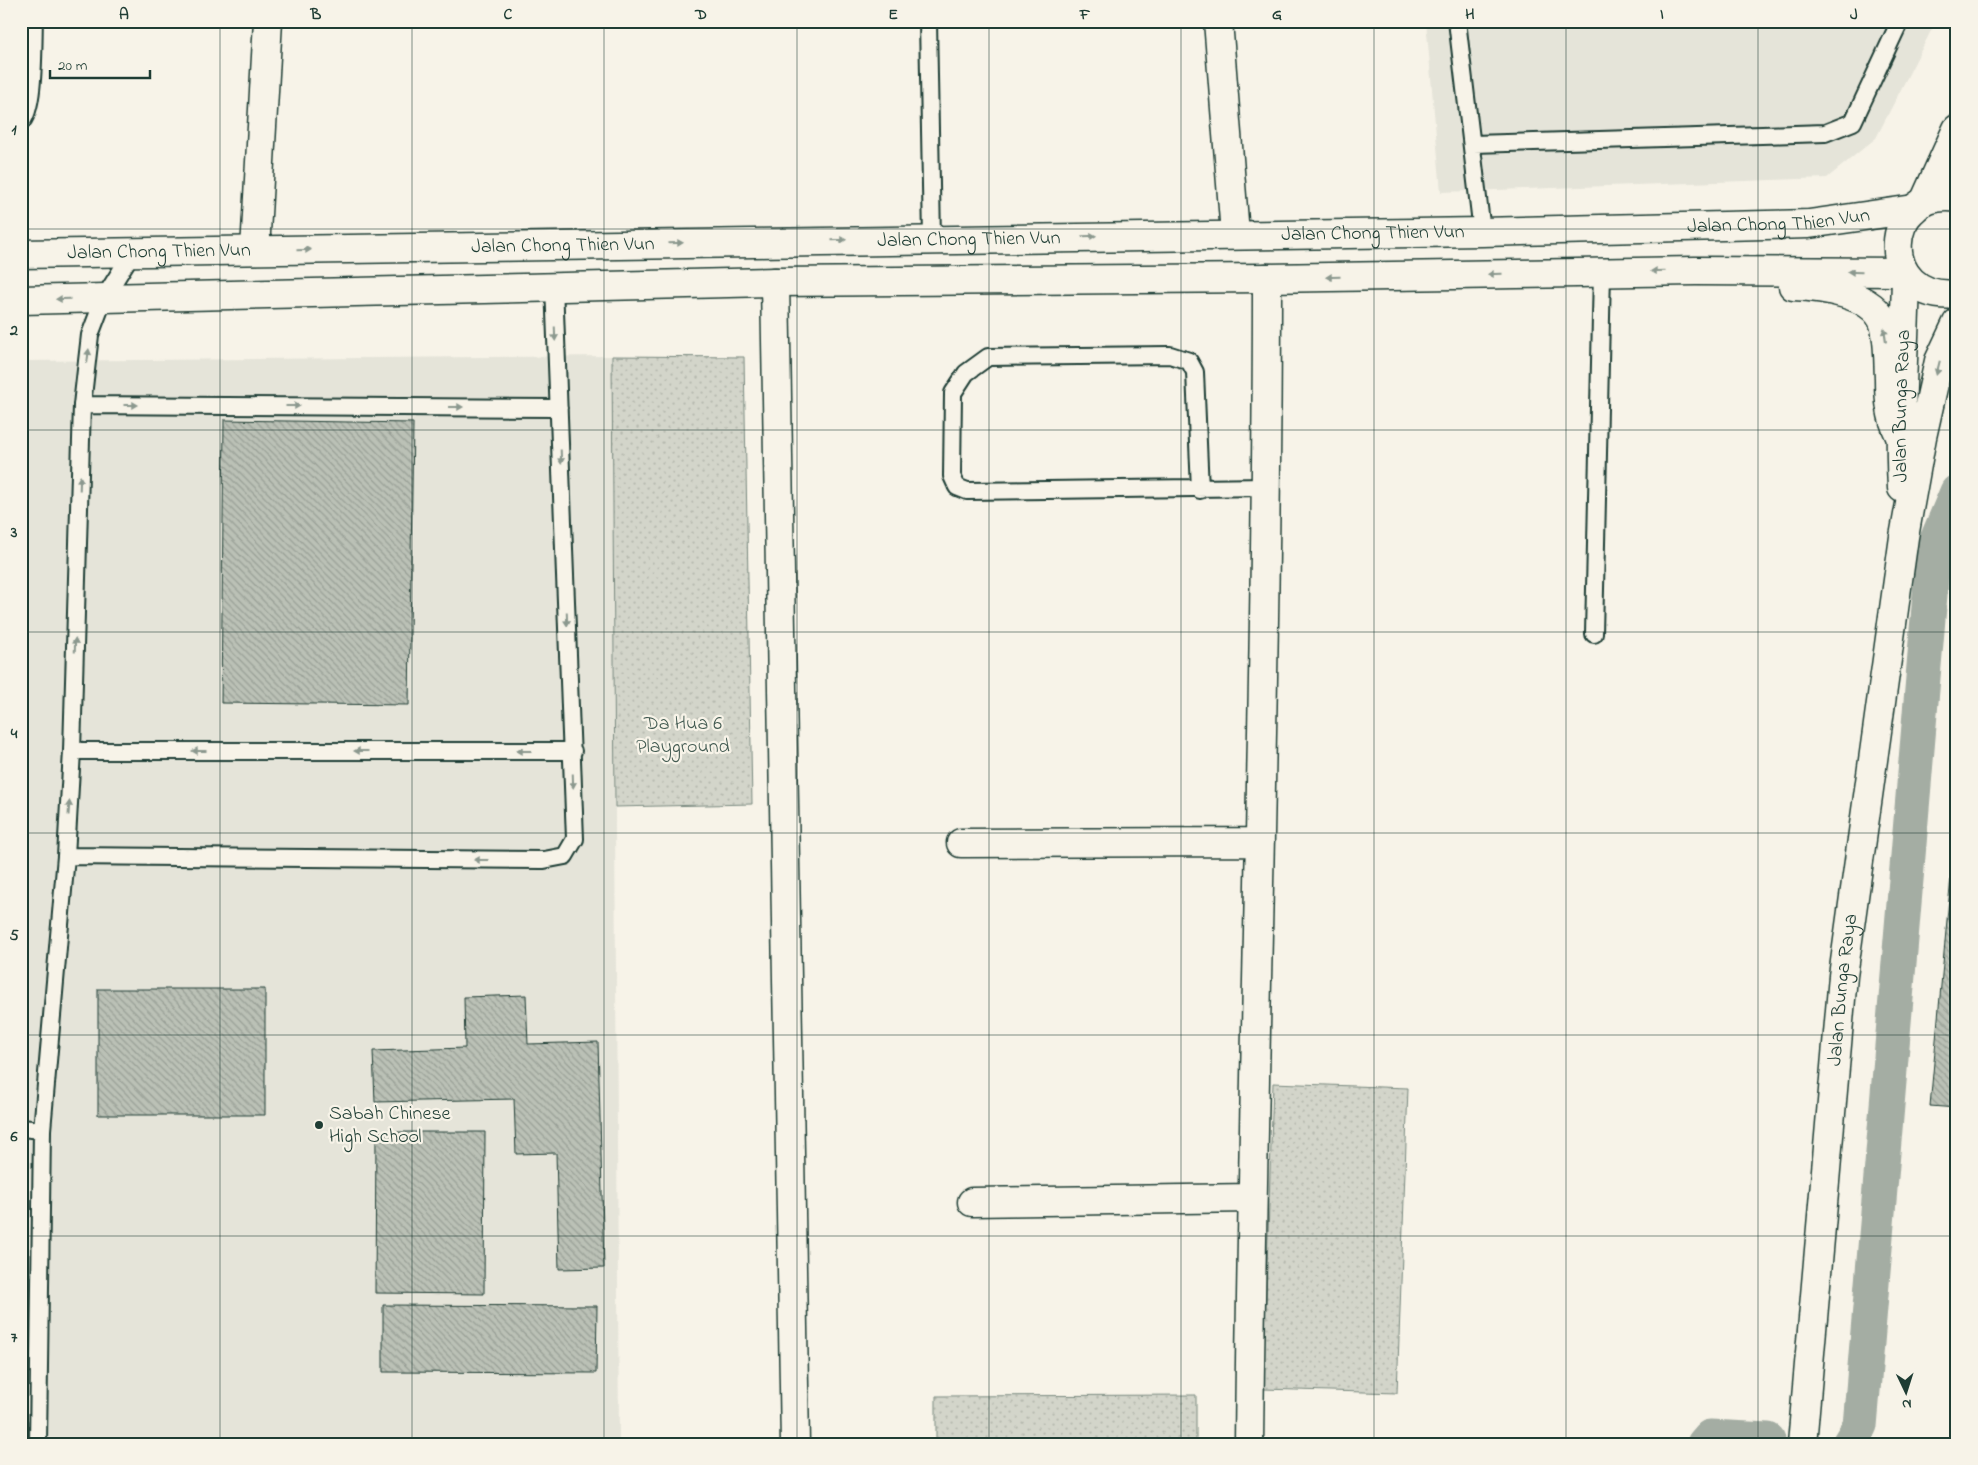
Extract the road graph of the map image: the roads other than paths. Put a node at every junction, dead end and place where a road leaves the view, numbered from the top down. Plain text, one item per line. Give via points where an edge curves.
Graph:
1 (34, 21) edge
2 (268, 21) edge
3 (928, 21) edge
4 (1218, 21) edge
5 (1456, 21) edge
6 (1900, 21) edge
7 (21, 122) edge
8 (1957, 130) edge
9 (1473, 144) junction
10 (1957, 198) edge
11 (1919, 205) junction
12 (1482, 232) junction
13 (1235, 234) junction
14 (932, 239) junction
15 (255, 250) junction
16 (132, 253) junction
17 (21, 254) edge
18 (1695, 271) junction
19 (1602, 272) junction
20 (1905, 274) junction
21 (1267, 278) junction
22 (775, 282) junction
23 (554, 285) junction
24 (1957, 294) edge
25 (104, 298) junction
26 (21, 300) edge
27 (1957, 323) edge
28 (82, 405) junction
29 (559, 408) junction
30 (1899, 434) junction
31 (1267, 487) junction
32 (1200, 490) junction
33 (1904, 537) junction
34 (1594, 634) dead end
35 (72, 750) junction
36 (572, 751) junction
37 (1260, 842) junction
38 (961, 843) dead end
39 (66, 856) junction
40 (21, 1128) edge
41 (42, 1130) junction
42 (1252, 1198) junction
43 (972, 1202) dead end
44 (38, 1444) edge
45 (795, 1444) edge
46 (1249, 1444) edge
47 (1802, 1444) edge

1 - 7 lane via 29,104
2 - 15 street
3 - 14 lane
4 - 13 street
5 - 9 lane
6 - 9 lane via 1853,122 1825,134
8 - 11 street
9 - 12 lane
10 - 11 street, Jalan Chong Thien Vun via 1942,197
11 - 12 street, Jalan Chong Thien Vun via 1809,224
11 - 20 street via 1898,232 1898,259
12 - 13 street, Jalan Chong Thien Vun
14 -> 13 street, Jalan Chong Thien Vun
15 -> 14 street, Jalan Chong Thien Vun
15 - 16 street, Jalan Chong Thien Vun
16 - 17 street, Jalan Chong Thien Vun
16 - 25 lane
18 -> 19 street, Jalan Chong Thien Vun
20 -> 18 street, Jalan Chong Thien Vun
30 -> 18 street via 1889,404 1884,323 1869,305 1841,292 1709,280
19 -> 21 street, Jalan Chong Thien Vun
19 - 34 lane
20 - 24 street via 1916,286 1930,293
20 - 30 street, Jalan Bunga Raya
21 - 22 street, Jalan Chong Thien Vun
21 - 31 street
22 - 23 street, Jalan Chong Thien Vun
22 - 45 street
23 - 25 street, Jalan Chong Thien Vun
23 -> 29 lane
25 -> 26 street, Jalan Chong Thien Vun
28 -> 25 lane via 90,335
27 -> 33 street, Jalan Bunga Raya via 1940,361
28 -> 29 lane
35 -> 28 lane
29 -> 36 lane
30 - 33 street, Jalan Bunga Raya
31 - 32 lane
31 - 37 street
32 - 32 lane via 1195,372 1189,361 1170,355 988,357 966,373 953,393 952,476 957,487 967,491
33 - 47 street, Jalan Bunga Raya via 1843,976
36 -> 35 lane
39 -> 35 lane
36 -> 39 lane via 575,839 565,856 544,860
37 - 38 street
37 - 42 street
39 - 41 lane
40 - 41 lane
41 - 44 lane
42 - 43 street
42 - 46 street

